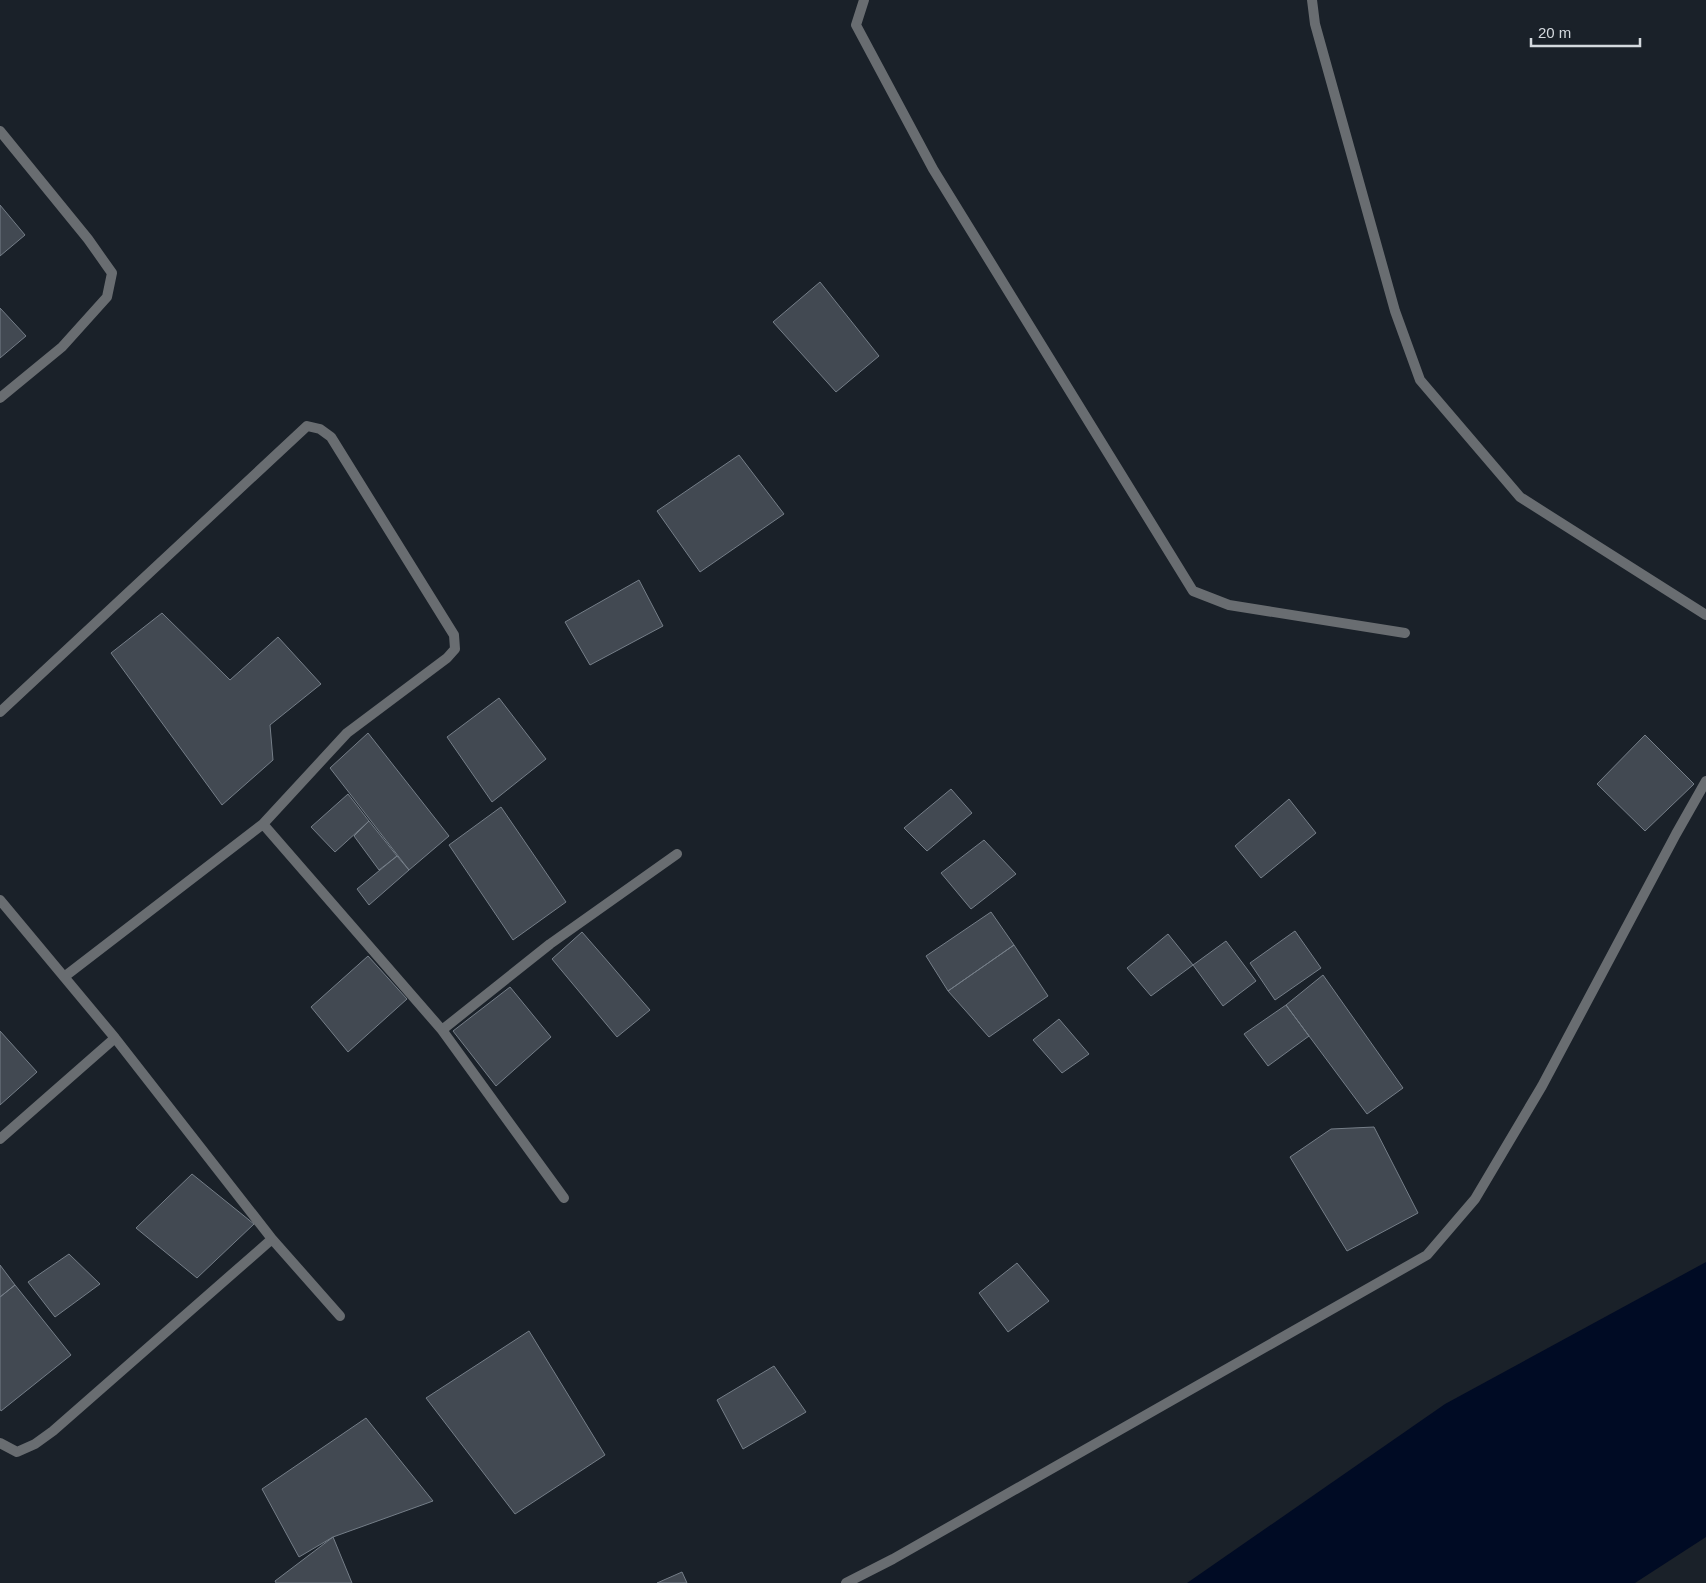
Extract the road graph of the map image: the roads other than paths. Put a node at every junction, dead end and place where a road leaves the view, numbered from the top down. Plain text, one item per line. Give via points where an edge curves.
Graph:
1 (864, 0) edge
2 (1312, 0) edge
3 (0, 131) edge
4 (0, 398) edge
5 (1706, 615) edge
6 (1405, 633) dead end
7 (0, 712) edge
8 (1706, 781) edge
9 (263, 824) junction
10 (677, 854) dead end
11 (0, 900) edge
12 (64, 976) junction
13 (442, 1030) junction
14 (116, 1038) junction
15 (0, 1139) edge
16 (564, 1198) dead end
17 (272, 1239) junction
18 (340, 1316) dead end
19 (0, 1443) edge
20 (846, 1583) edge

1 - 6 street via 856,25 933,169 1193,592 1229,605
2 - 5 street via 1315,24 1395,311 1420,380 1520,497
3 - 4 street via 112,273 107,296 62,347
7 - 9 street via 307,426 320,429 332,437 454,635 455,649 347,733
8 - 20 street via 1542,1086 1475,1199 1427,1255
9 - 12 street
9 - 13 street
10 - 13 street via 550,944
11 - 12 street
12 - 14 street
13 - 16 street
14 - 15 street
14 - 17 street
17 - 18 street
17 - 19 street via 53,1431 17,1452

